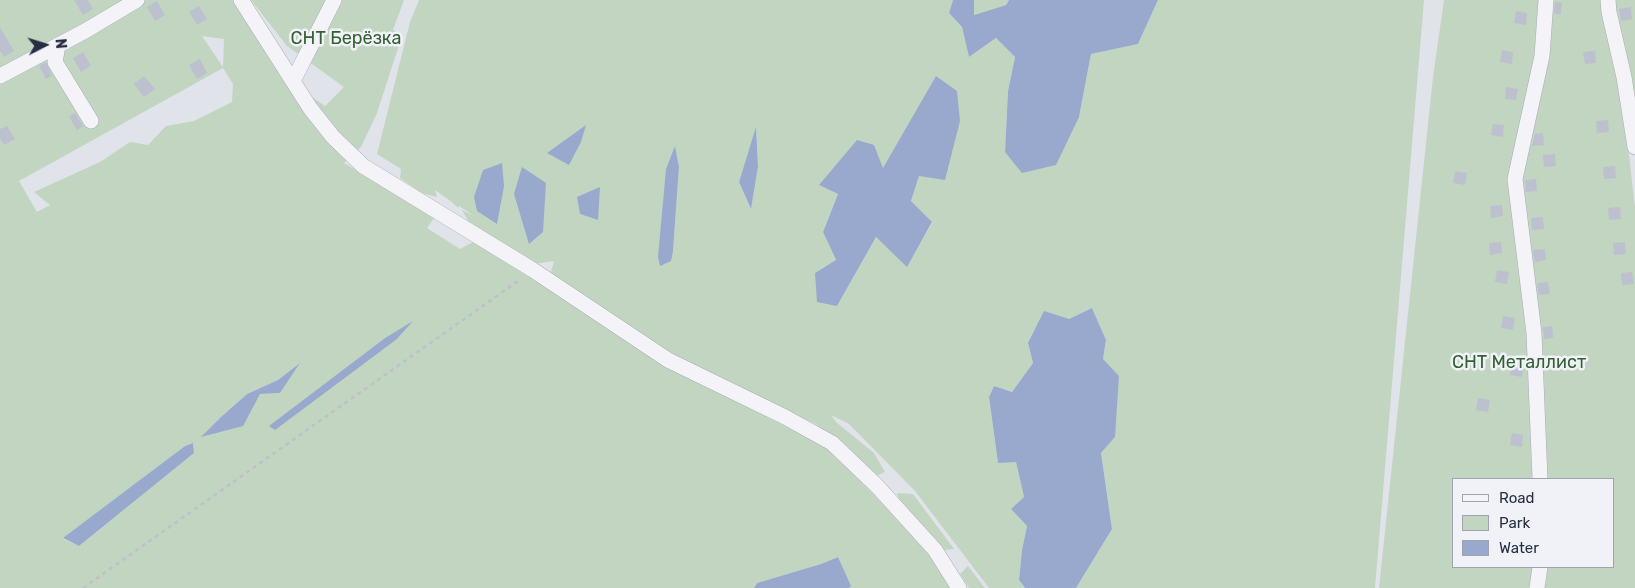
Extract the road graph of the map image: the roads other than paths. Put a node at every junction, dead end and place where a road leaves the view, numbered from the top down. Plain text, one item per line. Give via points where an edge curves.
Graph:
1 (137, 0) edge
2 (241, 0) edge
3 (334, 0) edge
4 (1546, 0) edge
5 (1608, 0) edge
6 (58, 45) junction
7 (0, 76) edge
8 (293, 82) junction
9 (91, 121) dead end
10 (1635, 147) edge
11 (1540, 478) edge
12 (1540, 568) edge
13 (959, 588) edge
14 (1537, 588) edge

1 - 6 street
2 - 8 street
3 - 8 street
4 - 11 street via 1542,56 1515,179 1534,333
5 - 10 street
6 - 7 street
6 - 9 street via 55,62
8 - 13 street via 333,137 363,166 533,270 668,360 832,443 877,486 935,550
12 - 14 street

